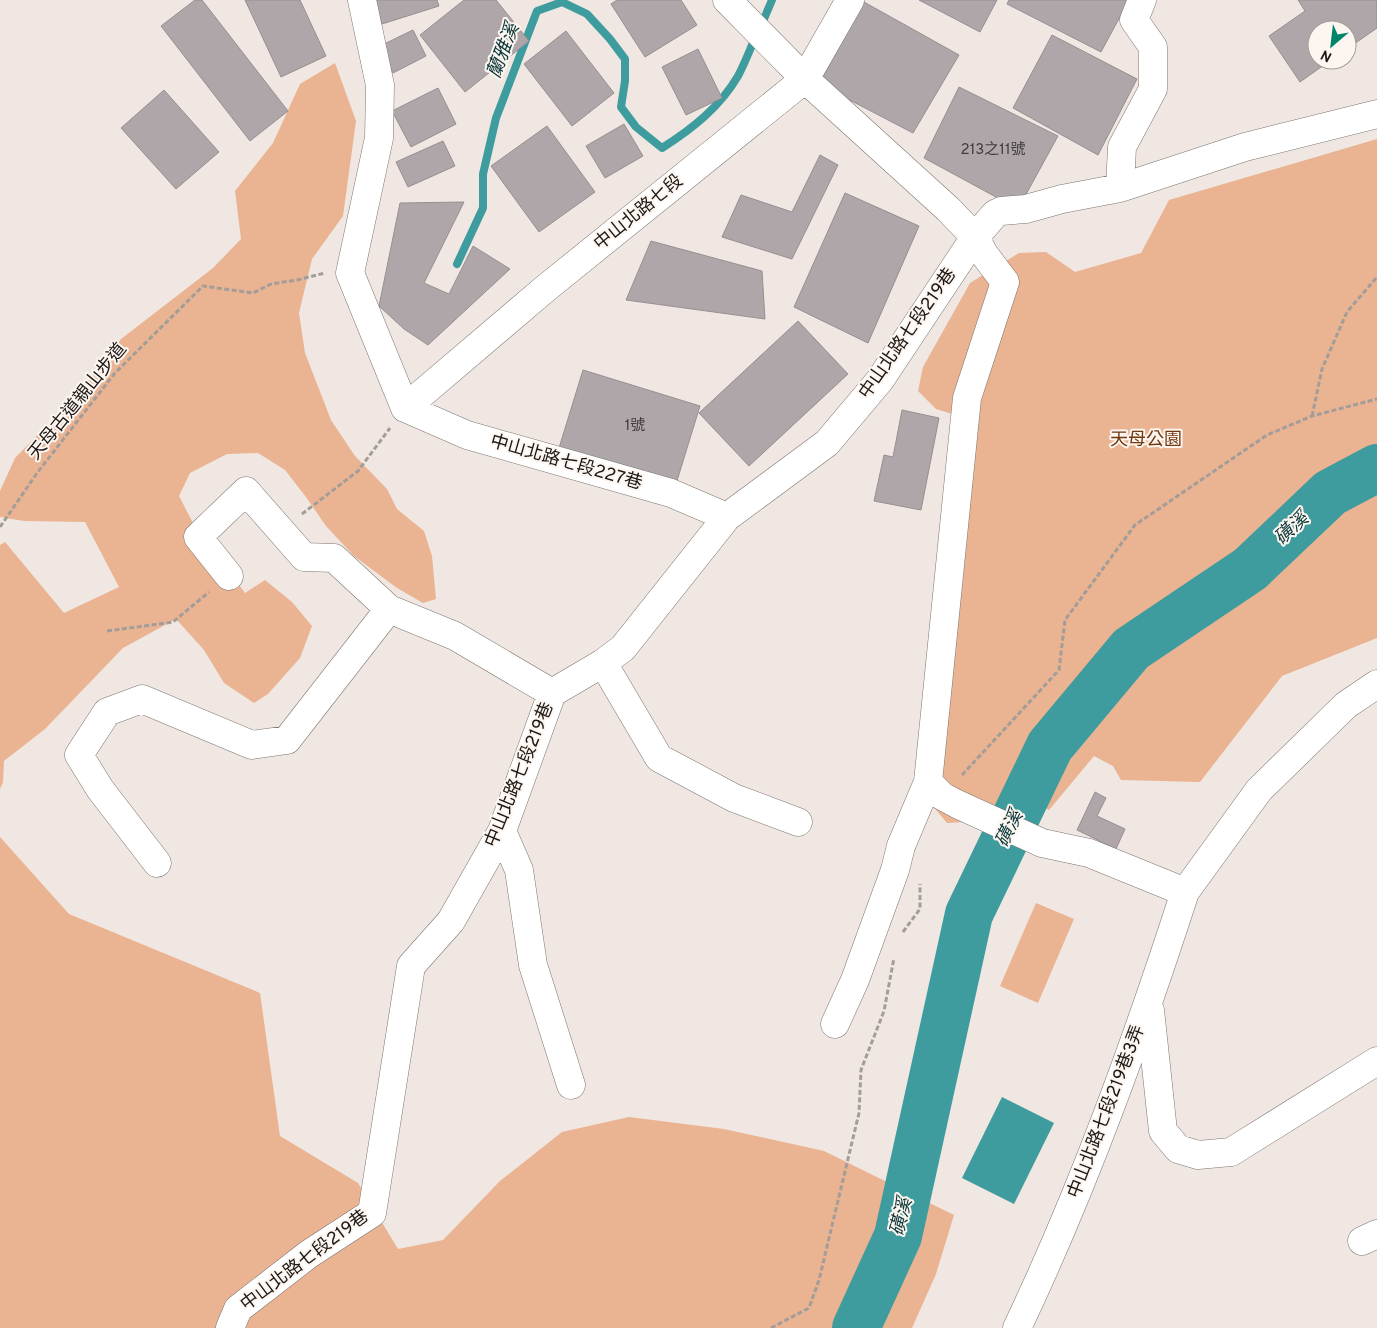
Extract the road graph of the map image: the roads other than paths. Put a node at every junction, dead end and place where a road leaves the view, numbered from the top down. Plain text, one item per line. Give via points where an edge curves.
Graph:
1 (362, 0) edge
2 (727, 0) edge
3 (850, 0) edge
4 (1142, 0) edge
5 (805, 79) junction
6 (1377, 114) edge
7 (1120, 188) junction
8 (975, 237) junction
9 (405, 408) junction
10 (727, 517) junction
11 (229, 576) road end
12 (389, 609) junction
13 (603, 663) junction
14 (1377, 684) edge
15 (552, 693) junction
16 (928, 782) junction
17 (798, 822) dead end
18 (502, 831) junction
19 (157, 863) dead end
20 (1185, 892) junction
21 (1149, 1004) junction
22 (835, 1024) dead end
23 (1377, 1061) edge
24 (571, 1085) dead end
25 (230, 1328) edge
26 (1017, 1328) edge

1 - 9 street via 380,85 379,138 350,273
2 - 5 street
3 - 5 street, 中山北路七段
4 - 7 street via 1134,20 1153,47 1153,89 1122,147
5 - 8 street
5 - 9 street, 中山北路七段 via 546,288
6 - 7 street, 中山北路七段219巷 via 1245,147
7 - 8 street, 中山北路七段219巷 via 1026,209 1001,211
8 - 10 street, 中山北路七段219巷 via 880,380 827,443
8 - 16 street via 1005,282 967,398
9 - 10 street, 中山北路七段227巷 via 467,435 671,493
10 - 13 street, 中山北路七段219巷 via 623,648
11 - 12 street via 198,537 246,491 304,558 334,558
12 - 15 street via 455,636
12 - 19 street via 287,740 252,745 142,699 107,712 79,755 100,789
13 - 15 street, 中山北路七段219巷
13 - 17 street via 660,758 734,798
14 - 20 street, 中山北路七段219巷3弄 via 1346,705 1259,790
15 - 18 street, 中山北路七段219巷
16 - 20 street via 942,796 1042,843 1089,853
16 - 22 street via 900,846 895,870
18 - 24 street via 518,870 533,965
18 - 25 street, 中山北路七段219巷 via 451,921 411,966 372,1213 309,1254 238,1309
20 - 21 street, 中山北路七段219巷3弄
21 - 23 street via 1163,1131 1178,1149 1198,1155 1230,1152
21 - 26 street, 中山北路七段219巷3弄 via 1089,1164

